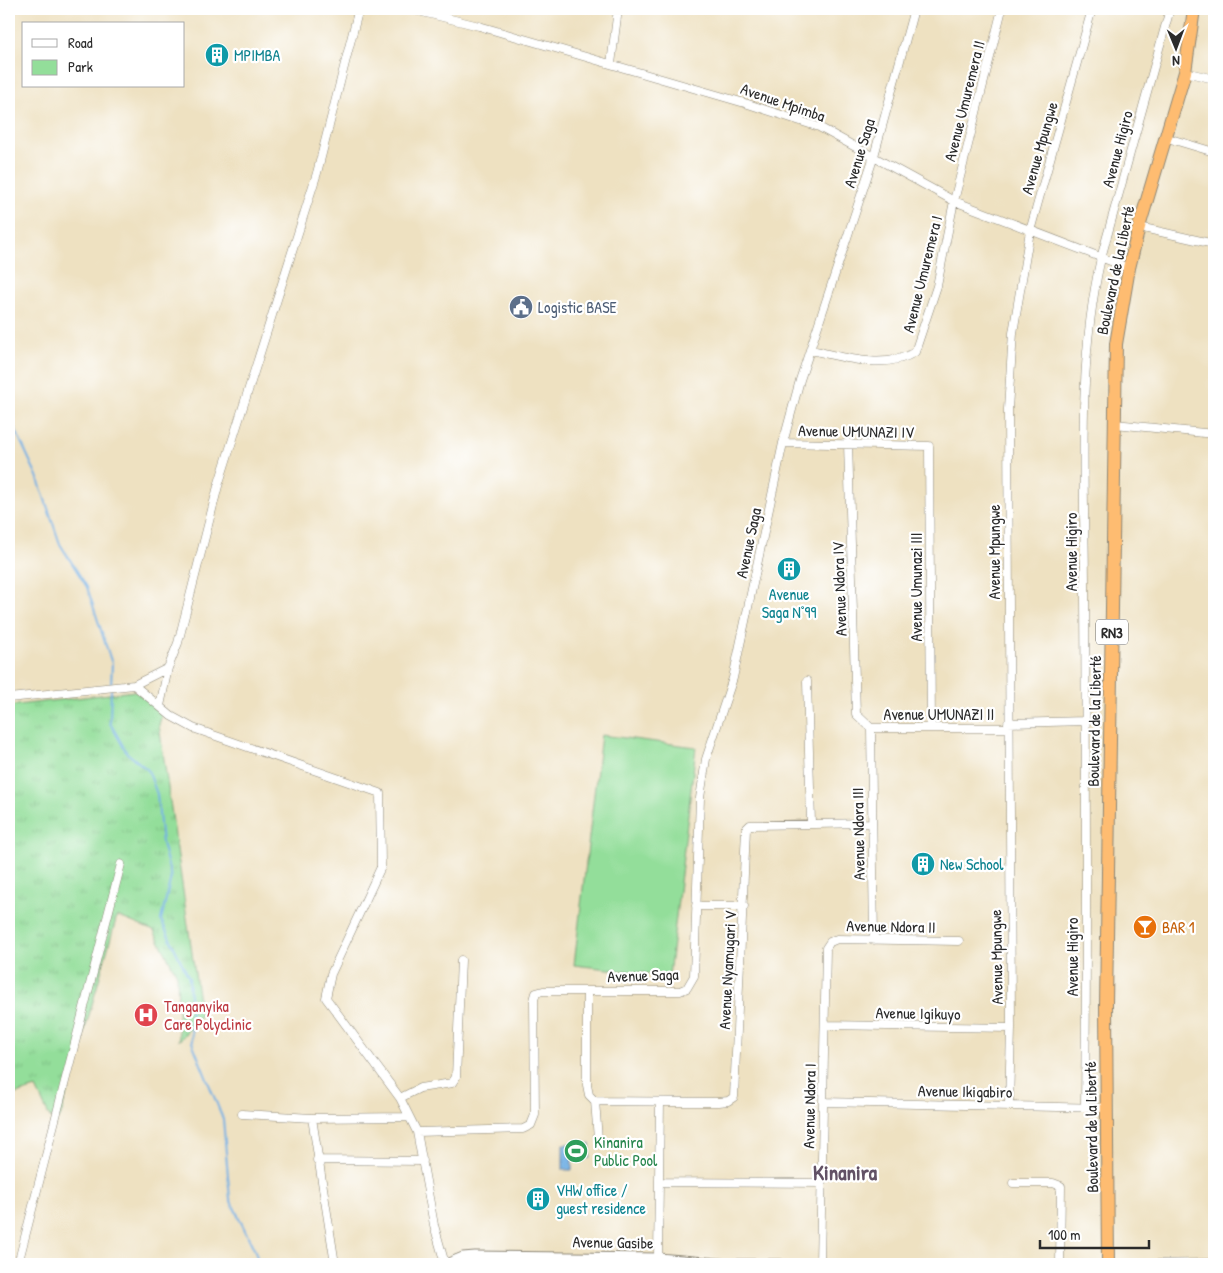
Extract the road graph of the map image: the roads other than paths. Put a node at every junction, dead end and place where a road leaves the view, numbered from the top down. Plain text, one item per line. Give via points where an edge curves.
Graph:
1 (357, 9) edge
2 (410, 9) edge
3 (618, 9) edge
4 (914, 9) edge
5 (1002, 9) edge
6 (1092, 9) edge
7 (1170, 9) edge
8 (1194, 9) edge
9 (611, 64) junction
10 (1186, 72) junction
11 (1214, 79) edge
12 (1164, 137) junction
13 (1214, 152) edge
14 (874, 156) junction
15 (954, 201) junction
16 (1139, 227) junction
17 (1030, 231) junction
18 (1214, 244) edge
19 (1101, 258) junction
20 (1129, 268) junction
21 (811, 350) junction
22 (1115, 424) junction
23 (1214, 434) edge
24 (783, 443) junction
25 (848, 443) junction
26 (929, 446) joint
27 (168, 668) junction
28 (807, 681) dead end
29 (134, 685) junction
30 (9, 698) edge
31 (160, 706) junction
32 (1086, 721) junction
33 (1008, 726) junction
34 (871, 728) junction
35 (931, 728) junction
36 (811, 823) junction
37 (871, 823) junction
38 (121, 864) dead end
39 (696, 906) junction
40 (744, 906) junction
41 (874, 940) junction
42 (959, 941) dead end
43 (826, 948) joint
44 (461, 960) dead end
45 (584, 991) junction
46 (825, 1025) junction
47 (1011, 1028) junction
48 (400, 1098) junction
49 (595, 1101) junction
50 (660, 1102) junction
51 (823, 1102) junction
52 (1009, 1106) junction
53 (1085, 1106) junction
54 (1106, 1108) junction
55 (242, 1114) dead end
56 (409, 1117) junction
57 (312, 1118) junction
58 (417, 1132) junction
59 (598, 1139) dead end
60 (317, 1160) junction
61 (423, 1161) junction
62 (660, 1182) junction
63 (821, 1183) junction
64 (1013, 1183) dead end
65 (658, 1258) junction
66 (1214, 1263) edge
67 (18, 1264) edge
68 (335, 1264) edge
69 (446, 1264) edge
70 (730, 1264) edge
71 (781, 1264) edge
72 (820, 1264) edge
73 (1060, 1264) edge
74 (1108, 1264) edge
75 (1138, 1264) edge

1 - 27 street via 317,173 218,486 178,643
2 - 9 street, Avenue Mpimba
3 - 9 street
4 - 14 street, Avenue Saga
5 - 15 street, Avenue Umuremera II
6 - 17 street, Avenue Mpungwe
7 - 19 street, Avenue Higiro
8 - 10 highway, Boulevard de la Liberté / RN3
9 - 14 street, Avenue Mpimba via 819,127
10 - 11 street
10 - 12 highway, Boulevard de la Liberté / RN3
12 - 13 street
12 - 16 highway, Boulevard de la Liberté / RN3
14 - 15 street, Avenue Mpimba
14 - 21 street, Avenue Saga
15 - 17 street, Avenue Mpimba
15 - 21 street, Avenue Umuremera I via 937,286 915,352 869,362
16 - 18 street
16 - 20 highway, Boulevard de la Liberté / RN3
17 - 19 street, Avenue Mpimba
17 - 33 street, Avenue Mpungwe via 1013,333 1008,409
19 - 20 street, Avenue Mpimba
19 - 32 street, Avenue Higiro via 1092,298 1086,385
20 - 22 highway, Boulevard de la Liberté / RN3 via 1116,344
21 - 24 street, Avenue Saga
22 - 23 street
22 - 54 highway, Boulevard de la Liberté / RN3
24 - 25 street, Avenue UMUNAZI IV
24 - 39 street, Avenue Saga via 733,678 706,759 700,798
25 - 26 street, Avenue UMUNAZI IV
25 - 34 street, Avenue Ndora IV via 856,714
26 - 35 street, Avenue Umunazi III
27 - 29 street
27 - 31 street
28 - 36 street
29 - 30 street
29 - 31 street
31 - 48 street via 193,728 380,793 381,867 331,974 326,998
32 - 33 street, Avenue UMUNAZI II
32 - 53 street, Avenue Higiro
33 - 35 street, Avenue UMUNAZI II
33 - 47 street, Avenue Mpungwe
34 - 35 street, Avenue UMUNAZI II
34 - 37 street, Avenue Ndora III
36 - 37 street, Avenue Nyamugari V
36 - 40 street, Avenue Nyamugari V via 750,825 746,829
37 - 41 street, Avenue Ndora III
38 - 67 street
39 - 40 street
39 - 45 street, Avenue Saga via 694,976 687,988 680,991
40 - 50 street, Avenue Nyamugari V via 734,1097 719,1102
41 - 42 street, Avenue Ndora II
41 - 43 street, Avenue Ndora II via 837,939
43 - 46 street, Avenue Ndora I
44 - 48 street via 456,1077 452,1083 420,1088
45 - 49 street via 588,1085 589,1094
45 - 58 street via 536,993 535,1115 530,1125 507,1131
46 - 47 street, Avenue Igikuyo
46 - 51 street, Avenue Ndora I
47 - 52 street, Avenue Mpungwe
48 - 56 street
49 - 50 street, Avenue Nyamugari V
49 - 59 street
50 - 62 street
51 - 52 street, Avenue Ikigabiro
51 - 63 street, Avenue Ndora I
52 - 53 street, Avenue Ikigabiro
53 - 54 street, Avenue Ikigabiro
54 - 74 highway, Boulevard de la Liberté / RN3
55 - 57 street
56 - 57 street
56 - 58 street
57 - 60 street
58 - 61 street
60 - 61 street
60 - 68 street
61 - 69 street via 434,1225
62 - 63 street
62 - 65 street
63 - 72 street, Avenue Ndora I
64 - 73 street via 1061,1186
65 - 69 street, Avenue Gasibe via 475,1256
65 - 70 street, Avenue Gasibe
66 - 75 street
70 - 71 street, Avenue Gasibe

